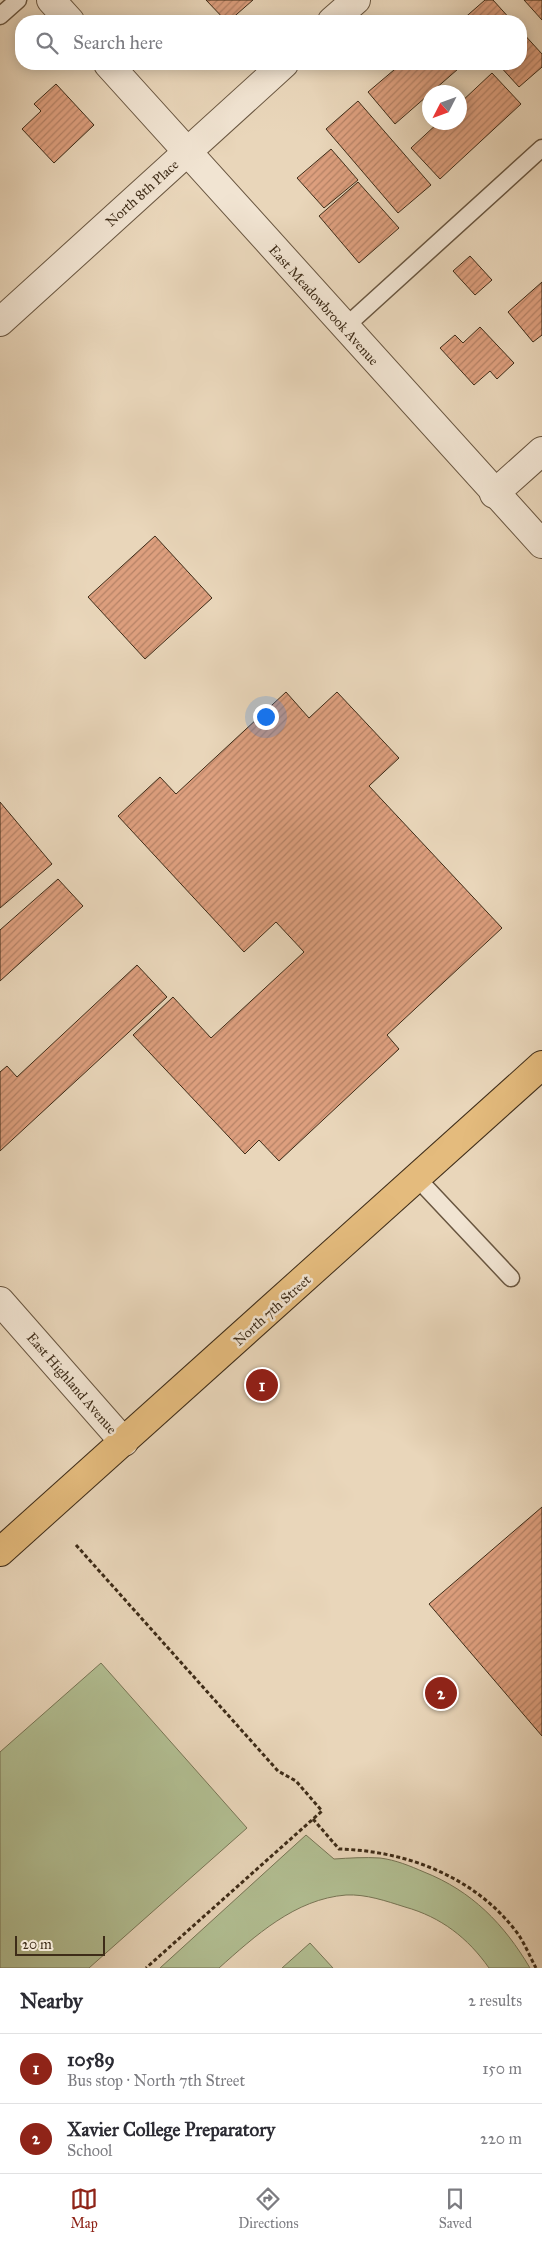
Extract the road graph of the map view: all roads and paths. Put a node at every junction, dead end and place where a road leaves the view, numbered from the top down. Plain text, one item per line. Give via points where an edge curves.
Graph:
1 (18, 0) edge
2 (51, 0) edge
3 (356, 0) edge
4 (65, 15) edge
5 (339, 15) edge
6 (0, 16) edge
7 (113, 70) edge
8 (277, 70) edge
9 (542, 148) edge
10 (187, 152) junction
11 (0, 322) edge
12 (345, 327) junction
13 (542, 451) edge
14 (494, 494) junction
15 (542, 544) edge
16 (542, 1065) edge
17 (417, 1178) junction
18 (511, 1278) dead end
19 (0, 1301) edge
20 (124, 1442) junction
21 (76, 1545) dead end
22 (0, 1552) edge
23 (313, 1819) junction
24 (146, 1968) edge
25 (536, 1968) edge

1 - 6 lane
2 - 4 street
3 - 5 street
7 - 10 street, East Meadowbrook Avenue
8 - 10 street, North 8th Place
9 - 12 lane
10 - 11 street, North 8th Place
10 - 12 street, East Meadowbrook Avenue
12 - 14 street, East Meadowbrook Avenue
13 - 14 street
14 - 15 street, East Meadowbrook Avenue
16 - 17 main road, North 7th Street
17 - 18 lane
17 - 20 main road, North 7th Street
19 - 20 street, East Highland Avenue
20 - 22 main road, North 7th Street
21 - 23 path via 278,1770 296,1782 322,1811
23 - 24 path
23 - 25 path via 339,1849 369,1850 408,1858 455,1878 491,1906 518,1934

